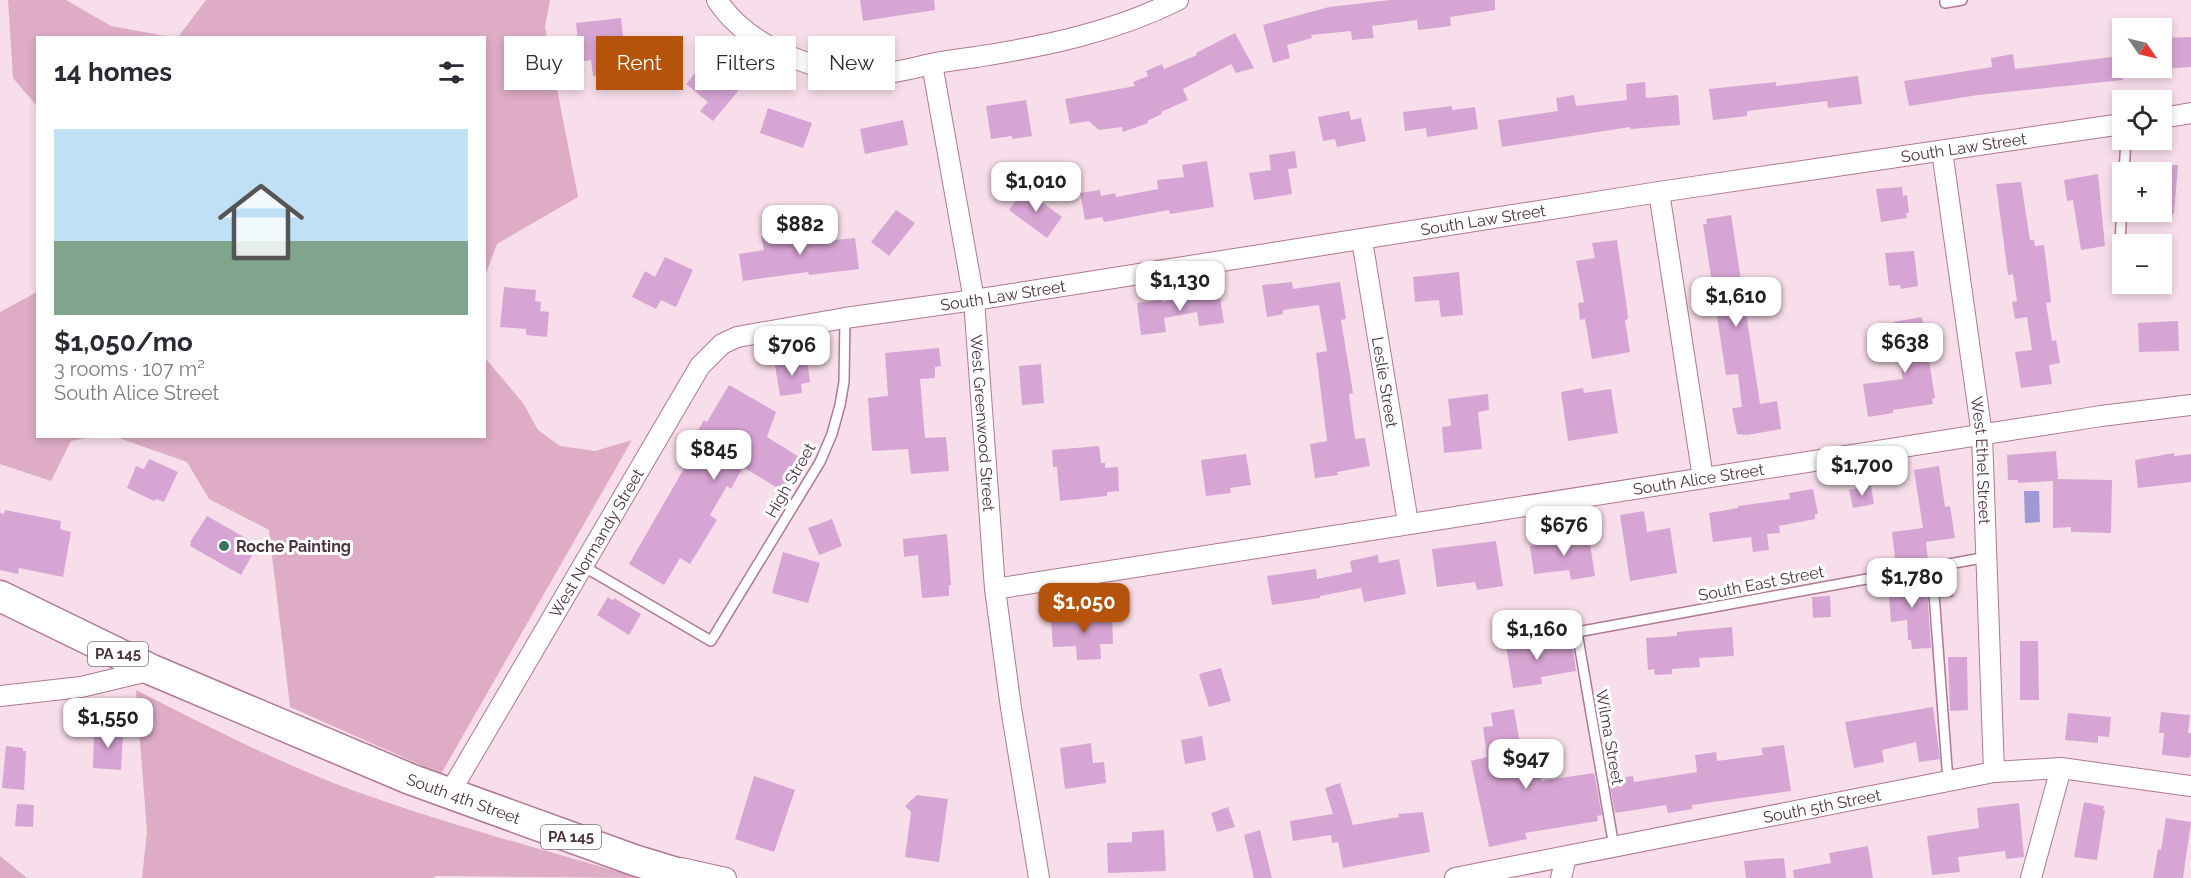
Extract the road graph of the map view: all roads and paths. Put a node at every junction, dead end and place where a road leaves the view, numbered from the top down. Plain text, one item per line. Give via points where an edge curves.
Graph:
1 (717, 0) edge
2 (1178, 0) edge
3 (1962, 0) edge
4 (1945, 1) edge
5 (932, 64) junction
6 (2191, 113) edge
7 (2172, 116) edge
8 (2112, 126) edge
9 (1942, 151) junction
10 (1659, 192) junction
11 (1362, 240) junction
12 (974, 300) junction
13 (845, 318) junction
14 (2191, 405) edge
15 (1982, 435) junction
16 (1703, 478) junction
17 (1408, 523) junction
18 (1987, 557) junction
19 (583, 566) junction
20 (1932, 567) junction
21 (995, 589) junction
22 (0, 596) edge
23 (1577, 632) joint
24 (152, 670) junction
25 (0, 696) edge
26 (2061, 768) junction
27 (1994, 772) junction
28 (1948, 781) junction
29 (2191, 786) edge
30 (449, 794) junction
31 (1614, 847) junction
32 (1566, 857) junction
33 (634, 860) junction
34 (693, 878) edge
35 (726, 878) edge
36 (1039, 878) edge
37 (1455, 878) edge
38 (1561, 878) edge
39 (2031, 878) edge

1 - 5 street via 760,41 823,68 878,74
2 - 5 street via 1059,43
3 - 4 lane
5 - 12 street, West Greenwood Street
6 - 7 street
8 - 9 street, South Law Street
9 - 10 street, South Law Street
9 - 15 street, West Ethel Street
10 - 11 street, South Law Street
10 - 16 street
11 - 12 street, South Law Street
11 - 17 street, Leslie Street
12 - 13 street, South Law Street
12 - 21 street, West Greenwood Street
13 - 19 street, West Normandy Street via 737,337 714,351 700,366
13 - 19 lane, High Street via 844,382 832,434 820,462 711,641
14 - 15 street, South Alice Street
15 - 16 street, South Alice Street
15 - 18 street, West Ethel Street
16 - 17 street, South Alice Street
17 - 21 street, South Alice Street
18 - 20 lane, South East Street
18 - 27 street, West Ethel Street
19 - 30 street, West Normandy Street
20 - 23 lane, South East Street
20 - 28 lane
21 - 36 street, West Greenwood Street
22 - 24 main road, PA 145
23 - 31 lane, Wilma Street
24 - 25 street via 81,687
24 - 30 main road, South 4th Street / PA 145
26 - 27 street, South 5th Street
26 - 29 street, South 5th Street
26 - 39 street
27 - 28 street, South 5th Street
28 - 31 street, South 5th Street
30 - 33 main road, South 4th Street / PA 145
31 - 32 street, South 5th Street
32 - 37 street, South 5th Street
32 - 38 street
33 - 34 main road, South 4th Street / PA 145
33 - 35 street

